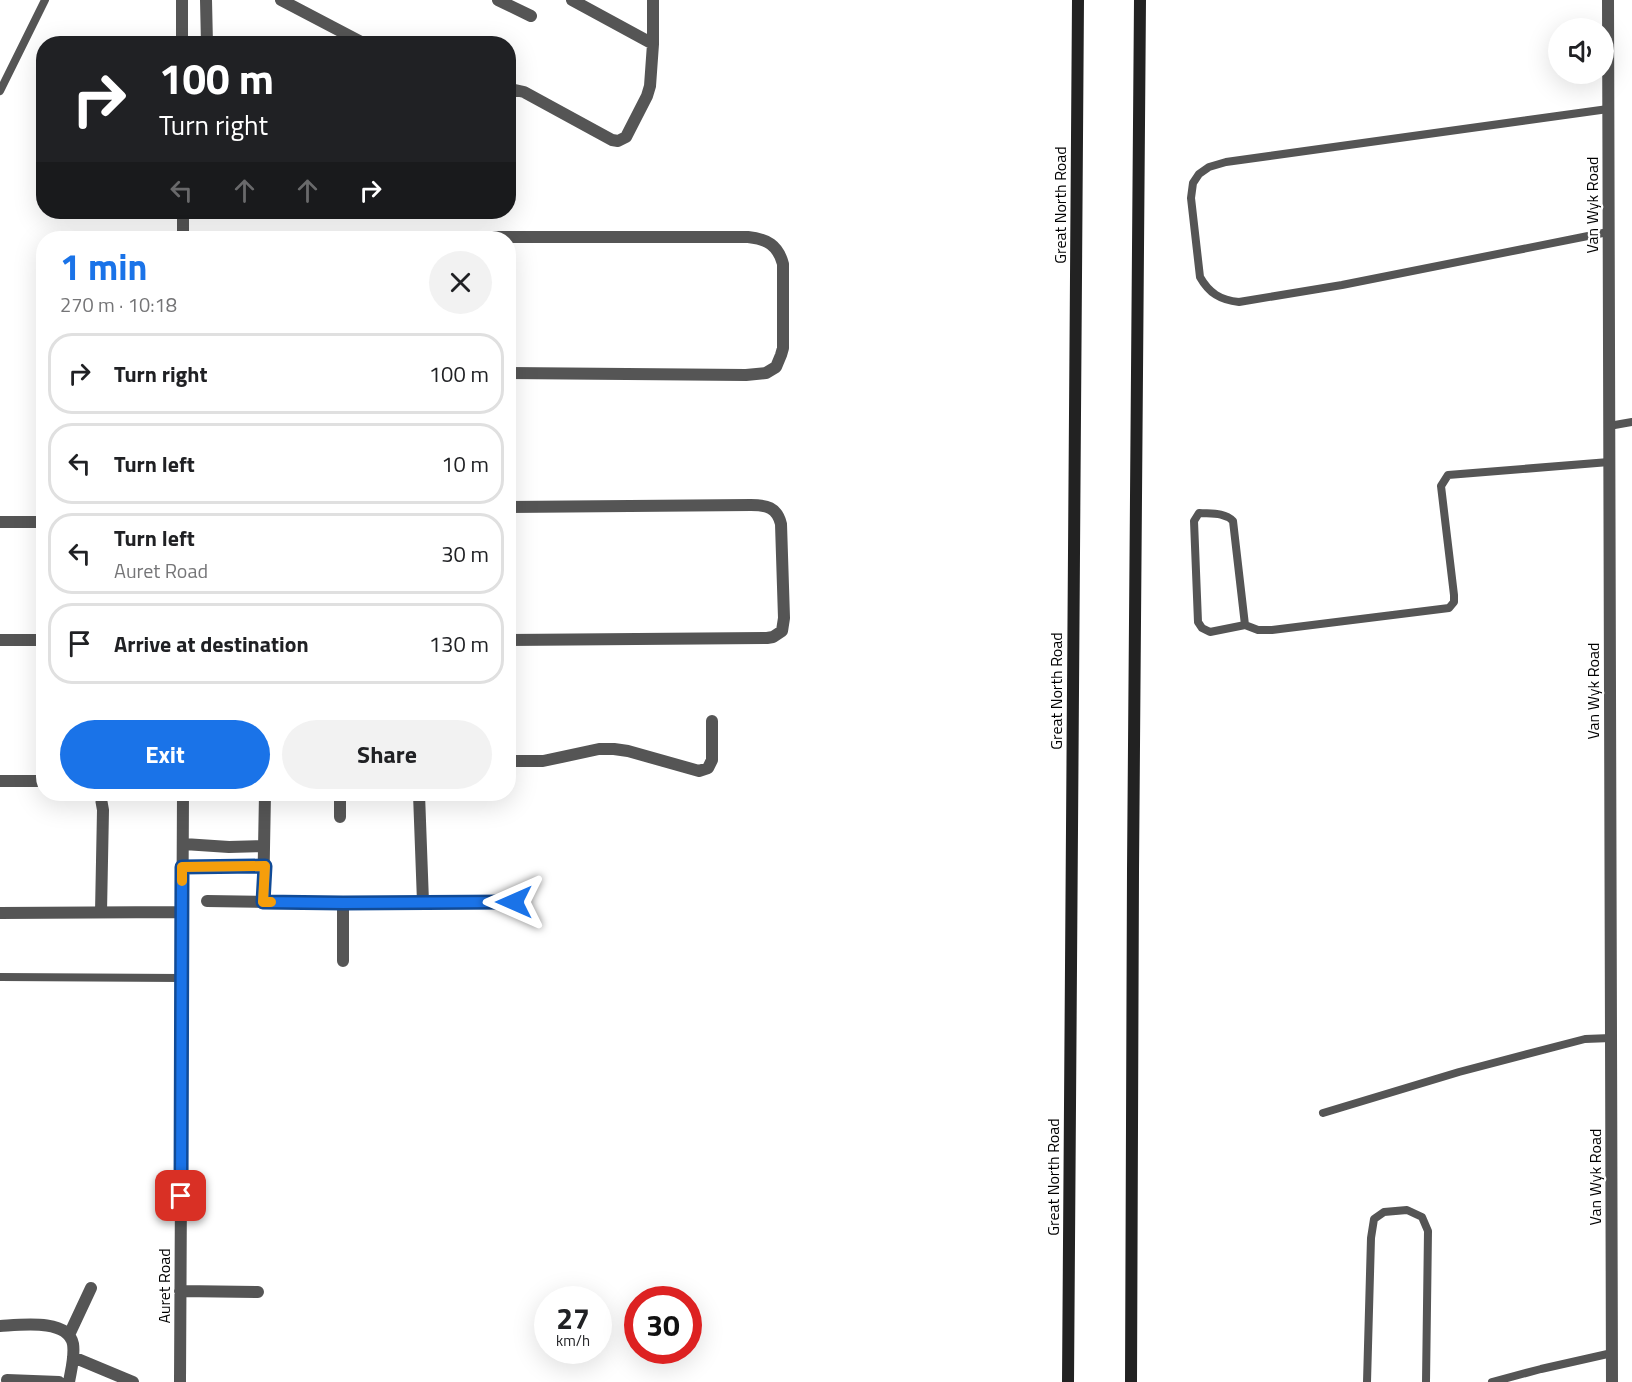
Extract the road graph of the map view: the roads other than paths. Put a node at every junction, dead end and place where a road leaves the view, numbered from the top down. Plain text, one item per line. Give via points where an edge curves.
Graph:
1 (45, 0) edge
2 (182, 0) edge
3 (206, 0) edge
4 (281, 0) edge
5 (498, 0) edge
6 (572, 0) edge
7 (654, 0) edge
8 (1078, 0) edge
9 (1140, 0) edge
10 (1608, 0) edge
11 (531, 16) dead end
12 (182, 36) edge
13 (207, 36) edge
14 (350, 36) edge
15 (653, 44) junction
16 (0, 90) edge
17 (516, 90) edge
18 (1608, 109) junction
19 (1608, 232) junction
20 (516, 237) edge
21 (516, 373) edge
22 (1632, 422) edge
23 (1609, 426) junction
24 (1609, 462) junction
25 (516, 507) edge
26 (0, 522) edge
27 (36, 522) edge
28 (1245, 625) junction
29 (0, 640) edge
30 (36, 640) edge
31 (516, 640) edge
32 (712, 721) dead end
33 (516, 761) edge
34 (0, 781) edge
35 (36, 781) edge
36 (101, 801) edge
37 (183, 801) edge
38 (265, 801) edge
39 (340, 801) edge
40 (419, 801) edge
41 (340, 818) dead end
42 (184, 844) junction
43 (264, 846) junction
44 (265, 866) junction
45 (182, 867) junction
46 (207, 901) dead end
47 (263, 902) junction
48 (423, 902) junction
49 (514, 902) dead end
50 (343, 903) junction
51 (101, 912) junction
52 (182, 912) junction
53 (0, 913) edge
54 (343, 961) dead end
55 (0, 977) edge
56 (182, 978) junction
57 (1611, 1038) junction
58 (1323, 1113) dead end
59 (91, 1288) dead end
60 (180, 1292) junction
61 (258, 1292) dead end
62 (0, 1326) edge
63 (69, 1335) junction
64 (1612, 1353) junction
65 (73, 1357) junction
66 (7, 1380) dead end
67 (60, 1382) edge
68 (69, 1382) edge
69 (133, 1382) edge
70 (180, 1382) edge
71 (1068, 1382) edge
72 (1131, 1382) edge
73 (1367, 1382) edge
74 (1426, 1382) edge
75 (1492, 1382) edge
76 (1612, 1382) edge

1 - 16 lane
2 - 12 street
3 - 13 street
4 - 14 street
5 - 11 street
6 - 15 street
7 - 15 street
8 - 71 main road, Great North Road
9 - 72 main road
10 - 18 street, Van Wyk Road
15 - 17 street via 647,96 624,139 612,140
18 - 19 street, Van Wyk Road
18 - 19 lane via 1226,162 1199,174 1191,198 1200,277 1215,295 1239,302
19 - 23 street, Van Wyk Road
20 - 21 street via 766,240 781,255 783,264 783,348 776,367 766,373 746,375
22 - 23 lane
23 - 24 street, Van Wyk Road
24 - 28 lane via 1448,475 1442,486 1454,595 1449,608 1272,630
24 - 57 street, Van Wyk Road
25 - 31 street via 766,506 777,513 781,524 784,618 782,631 766,639
26 - 27 street
28 - 28 lane via 1233,521 1218,514 1199,513 1194,521 1198,622 1210,632
29 - 30 street
32 - 33 street via 712,760 708,768 699,771 614,749 543,761
34 - 35 street
36 - 51 street
37 - 42 street, Auret Road
38 - 43 street
39 - 41 street
40 - 48 street
42 - 43 street
42 - 45 street, Auret Road
43 - 44 street
44 - 45 street
44 - 47 street
45 - 52 street, Auret Road
46 - 47 street
47 - 50 street
48 - 49 street
48 - 50 street
50 - 54 street
51 - 52 street
51 - 53 street
52 - 56 street, Auret Road
55 - 56 lane
56 - 60 street, Auret Road
57 - 58 lane via 1586,1039 1482,1066
57 - 64 street, Van Wyk Road
59 - 63 street
60 - 61 street
60 - 70 street, Auret Road
62 - 63 street via 44,1325
63 - 65 street
64 - 75 lane
64 - 76 street, Van Wyk Road
65 - 68 street
65 - 69 street
66 - 67 street
73 - 74 lane via 1374,1219 1384,1212 1407,1210 1422,1218 1428,1232

